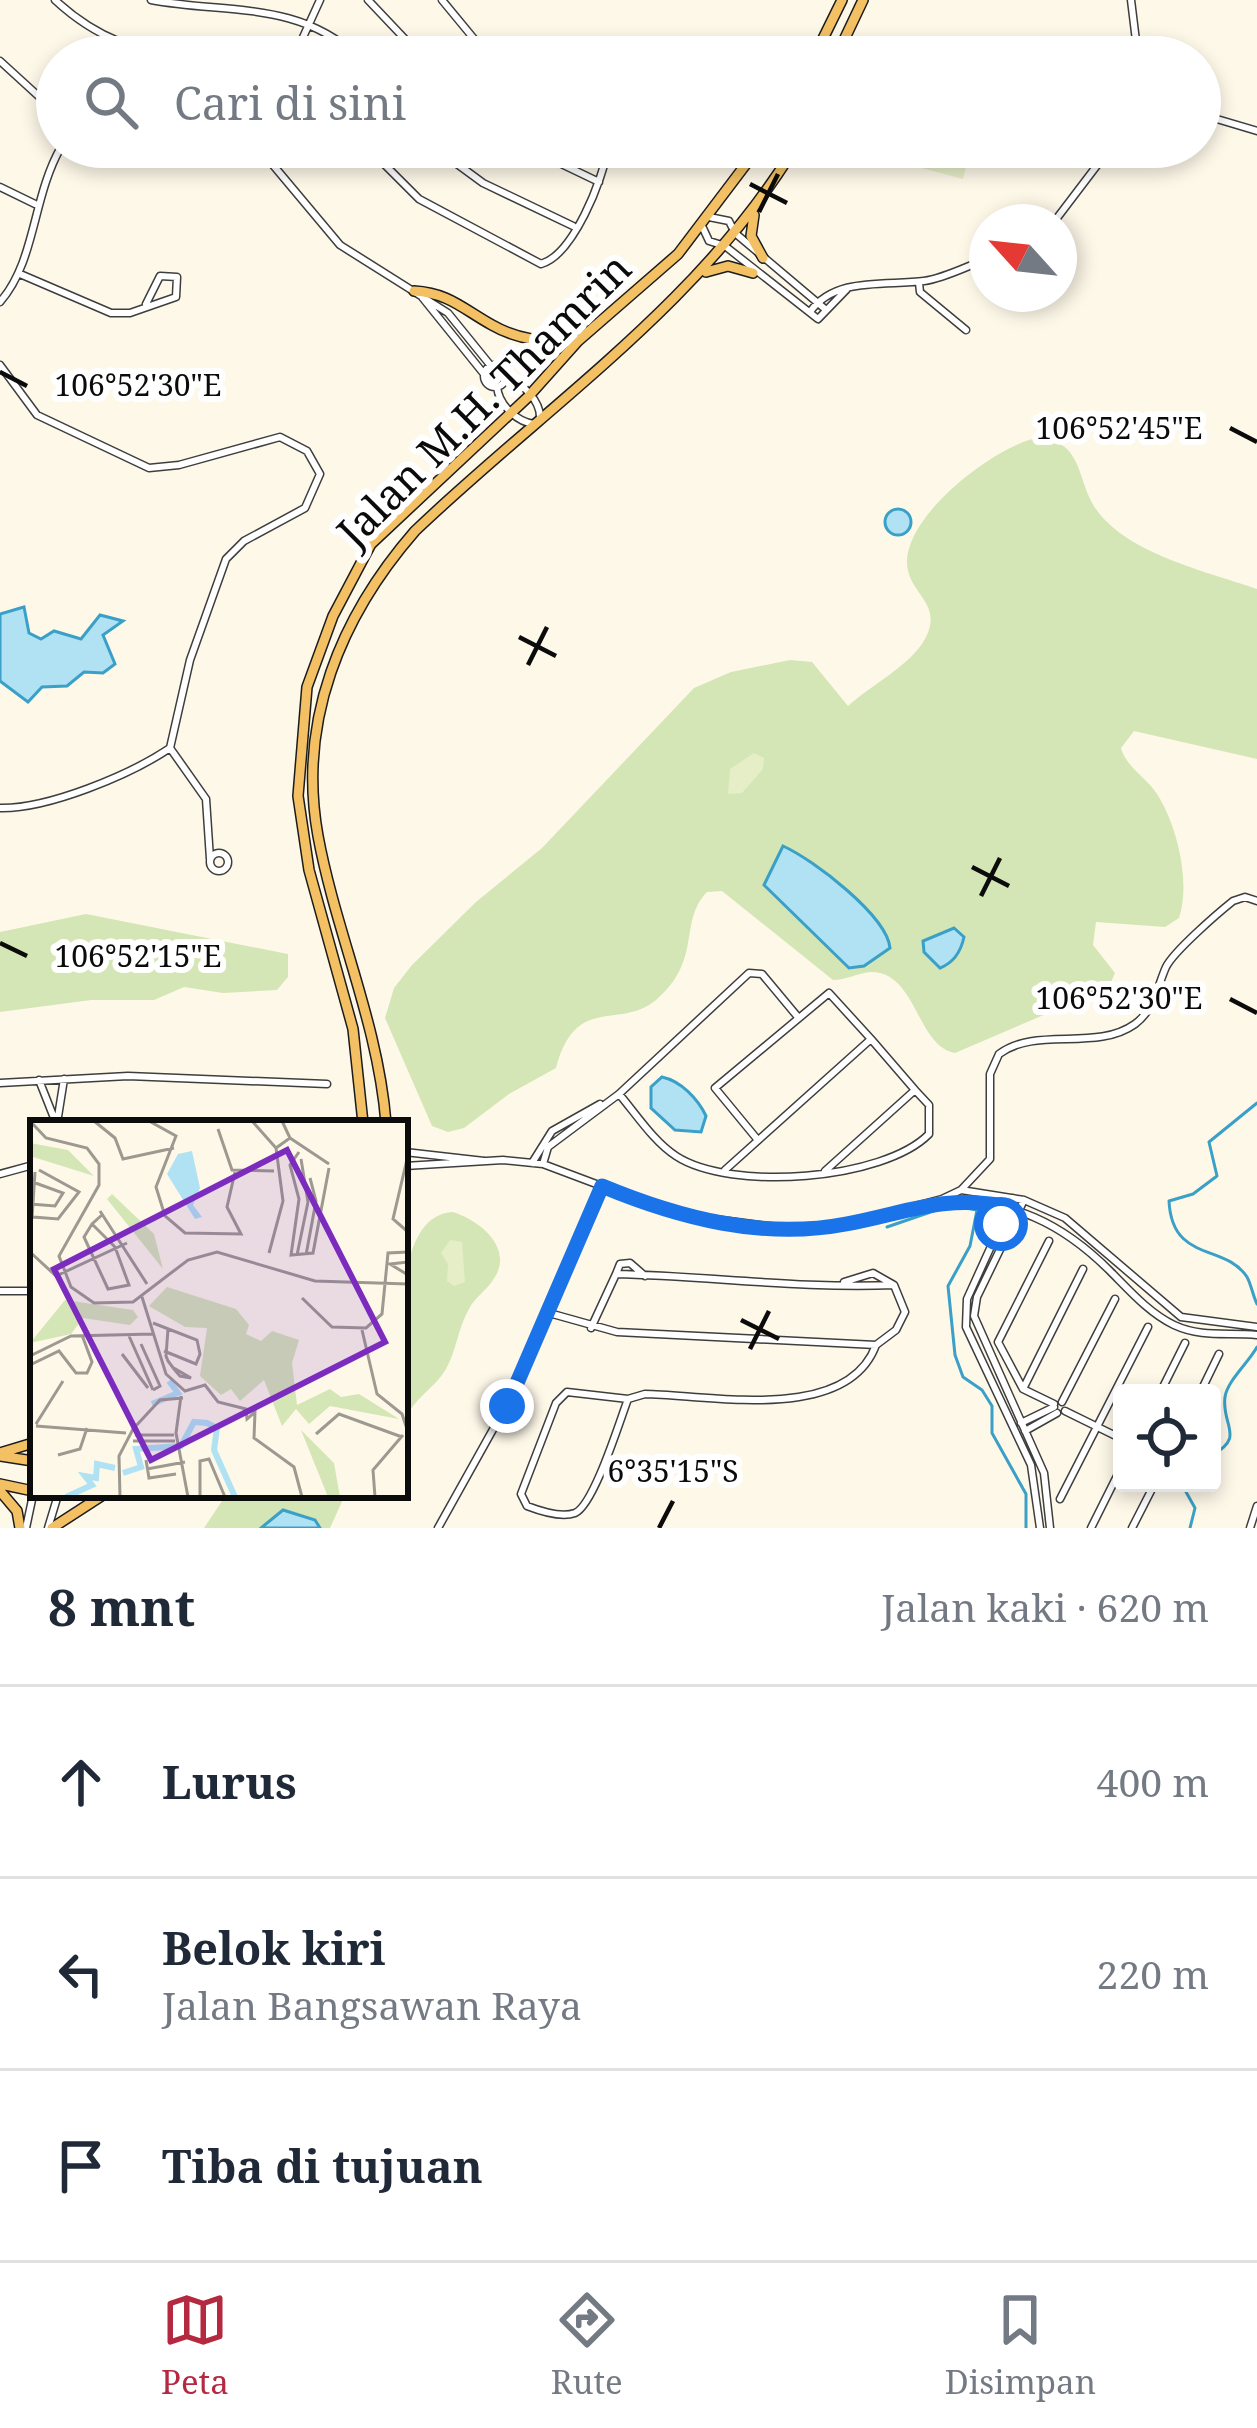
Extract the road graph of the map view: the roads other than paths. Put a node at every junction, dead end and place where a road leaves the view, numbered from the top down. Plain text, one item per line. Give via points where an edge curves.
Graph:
1 (55, 0) edge
2 (151, 0) edge
3 (320, 0) edge
4 (368, 0) edge
5 (442, 0) edge
6 (842, 0) edge
7 (863, 0) edge
8 (1131, 0) edge
9 (310, 22) junction
10 (106, 36) edge
11 (304, 36) edge
12 (329, 36) edge
13 (402, 36) edge
14 (472, 36) edge
15 (824, 36) edge
16 (846, 36) edge
17 (1135, 36) edge
18 (0, 61) edge
19 (36, 94) edge
20 (1221, 120) edge
21 (1257, 131) edge
22 (51, 168) edge
23 (275, 168) edge
24 (388, 168) edge
25 (463, 168) edge
26 (569, 168) edge
27 (602, 168) edge
28 (743, 168) edge
29 (782, 168) edge
30 (1095, 168) edge
31 (598, 182) junction
32 (0, 187) edge
33 (35, 204) junction
34 (1068, 204) edge
35 (759, 205) junction
36 (706, 221) junction
37 (573, 226) junction
38 (735, 233) junction
39 (725, 246) junction
40 (763, 258) junction
41 (969, 265) edge
42 (753, 273) junction
43 (20, 274) junction
44 (919, 281) junction
45 (694, 282) junction
46 (847, 289) junction
47 (418, 293) junction
48 (0, 302) edge
49 (816, 302) junction
50 (146, 304) junction
51 (826, 310) junction
52 (810, 312) junction
53 (966, 330) dead end
54 (474, 341) junction
55 (578, 341) junction
56 (463, 350) junction
57 (0, 364) edge
58 (491, 366) junction
59 (484, 374) junction
60 (506, 378) junction
61 (497, 387) junction
62 (528, 397) junction
63 (514, 410) junction
64 (537, 421) junction
65 (170, 748) junction
66 (0, 808) edge
67 (210, 860) dead end
68 (1257, 902) edge
69 (797, 1016) junction
70 (871, 1040) junction
71 (64, 1079) junction
72 (39, 1080) junction
73 (0, 1083) edge
74 (327, 1084) dead end
75 (915, 1090) junction
76 (619, 1094) junction
77 (603, 1103) junction
78 (56, 1120) edge
79 (57, 1120) edge
80 (363, 1120) edge
81 (386, 1120) edge
82 (563, 1124) junction
83 (568, 1133) junction
84 (757, 1139) junction
85 (408, 1152) edge
86 (484, 1161) junction
87 (532, 1162) junction
88 (543, 1164) junction
89 (30, 1166) edge
90 (408, 1166) edge
91 (825, 1171) junction
92 (724, 1172) junction
93 (0, 1174) edge
94 (602, 1186) junction
95 (961, 1190) junction
96 (942, 1199) junction
97 (1024, 1200) junction
98 (1012, 1202) junction
99 (1019, 1210) junction
100 (1004, 1220) junction
101 (1013, 1226) junction
102 (1049, 1241) dead end
103 (986, 1256) junction
104 (996, 1261) junction
105 (1083, 1270) dead end
106 (0, 1291) edge
107 (30, 1292) edge
108 (1115, 1299) dead end
109 (549, 1313) junction
110 (1148, 1327) dead end
111 (591, 1328) junction
112 (1254, 1332) edge
113 (1185, 1343) dead end
114 (876, 1345) junction
115 (1219, 1354) dead end
116 (1164, 1384) edge
117 (1204, 1384) edge
118 (1023, 1389) junction
119 (628, 1399) junction
120 (1058, 1408) junction
121 (1097, 1427) junction
122 (1018, 1429) junction
123 (1113, 1435) edge
124 (30, 1444) edge
125 (0, 1455) edge
126 (30, 1460) edge
127 (1113, 1483) edge
128 (0, 1487) edge
129 (30, 1492) edge
130 (1150, 1492) edge
131 (32, 1498) edge
132 (57, 1498) edge
133 (98, 1498) edge
134 (1060, 1499) dead end
135 (1257, 1506) edge
136 (23, 1528) edge
137 (50, 1528) edge
138 (438, 1528) edge
139 (1040, 1528) edge
140 (1050, 1528) edge
141 (1090, 1528) edge
142 (1132, 1528) edge
143 (1250, 1528) edge

1 - 10 street
2 - 9 street via 254,7
3 - 9 street
4 - 13 street
5 - 14 street
6 - 15 main road
7 - 16 main road
8 - 17 street
9 - 11 street
9 - 12 street
18 - 19 street
20 - 21 street
22 - 33 street
23 - 47 street via 340,245
24 - 37 street via 419,200 536,263 559,256
25 - 37 street
26 - 31 street
27 - 31 street
28 - 36 main road, Jalan M.H. Thamrin
29 - 35 main road, Jalan M.H. Thamrin
30 - 34 street
31 - 37 street
32 - 33 street
33 - 43 street
35 - 38 main road, Jalan M.H. Thamrin
35 - 40 main road via 752,236
36 - 38 street via 729,221
36 - 39 street via 709,242
36 - 55 main road, Jalan M.H. Thamrin
38 - 39 main road, Jalan M.H. Thamrin
38 - 40 street
39 - 42 street
39 - 45 main road, Jalan M.H. Thamrin
40 - 49 street
41 - 44 street
42 - 45 main road via 716,268
42 - 52 street
43 - 48 street
43 - 50 street via 111,313
44 - 46 street
44 - 53 street via 920,292
45 - 64 main road, Jalan M.H. Thamrin
46 - 49 street
46 - 51 street
47 - 54 street
47 - 55 main road via 455,298 510,334
47 - 56 street
49 - 51 street
49 - 52 street
50 - 50 street via 160,276 177,277 176,297
51 - 52 street via 818,319
54 - 56 street
54 - 58 street
55 - 62 main road, Jalan M.H. Thamrin
56 - 59 street
57 - 65 street via 37,415 138,465 179,465 280,437 316,460 318,486 304,508 226,559
58 - 59 street
58 - 60 street via 504,368
59 - 61 street
60 - 61 street
60 - 62 street
61 - 63 street via 501,403
62 - 63 main road, Jalan M.H. Thamrin
62 - 64 street via 539,407
63 - 64 street via 518,420
63 - 80 main road, Jalan M.H. Thamrin via 371,544 332,616 308,687 298,760 302,833 353,1029
64 - 81 main road, Jalan M.H. Thamrin via 383,568 344,633 323,693 314,769 318,837 375,1045
65 - 66 street via 58,796
65 - 67 street via 206,799
68 - 95 street via 1233,901 1172,959 1132,1026 999,1054 990,1075 990,1159
69 - 70 street via 830,993
69 - 76 street via 762,974 749,973
69 - 84 street via 715,1088
70 - 75 street
70 - 84 street
71 - 72 street
71 - 74 street
71 - 79 street
72 - 73 street
72 - 78 street
75 - 91 street
75 - 91 street via 932,1111 925,1139 880,1161
76 - 77 street
76 - 92 street via 674,1155
77 - 82 street
77 - 83 street
82 - 83 street
82 - 87 street
83 - 88 street via 548,1147
84 - 92 street
85 - 86 street
86 - 87 street
86 - 90 street
87 - 88 street
88 - 94 street
89 - 93 street
91 - 92 street
94 - 96 street via 676,1214 770,1228 843,1225
94 - 109 street
95 - 96 street
95 - 98 street
96 - 98 street
97 - 98 street
97 - 99 street
97 - 112 street via 1065,1218 1181,1317
98 - 99 street
98 - 100 street
99 - 101 street
99 - 112 street via 1064,1230 1169,1322 1198,1334
100 - 101 street
100 - 103 street
101 - 104 street
102 - 118 street via 998,1342
103 - 104 street
103 - 122 street via 967,1299 966,1327
104 - 122 street via 977,1297 976,1328
105 - 118 street
106 - 107 street
108 - 120 street
109 - 111 street
109 - 138 street
110 - 121 street
111 - 114 street
111 - 114 street via 616,1274 894,1285 905,1312
113 - 116 street
114 - 119 street via 856,1372 803,1399
115 - 117 street
118 - 120 street
119 - 119 street via 583,1507 566,1514 524,1504 524,1480 560,1396
120 - 121 street
120 - 122 street
121 - 123 street
121 - 134 street
122 - 139 street via 1037,1484
122 - 140 street via 1049,1492
124 - 125 main road
125 - 126 main road
127 - 141 street
128 - 129 main road
128 - 136 main road
130 - 142 street
131 - 136 street
132 - 137 street
133 - 137 main road
135 - 143 street

